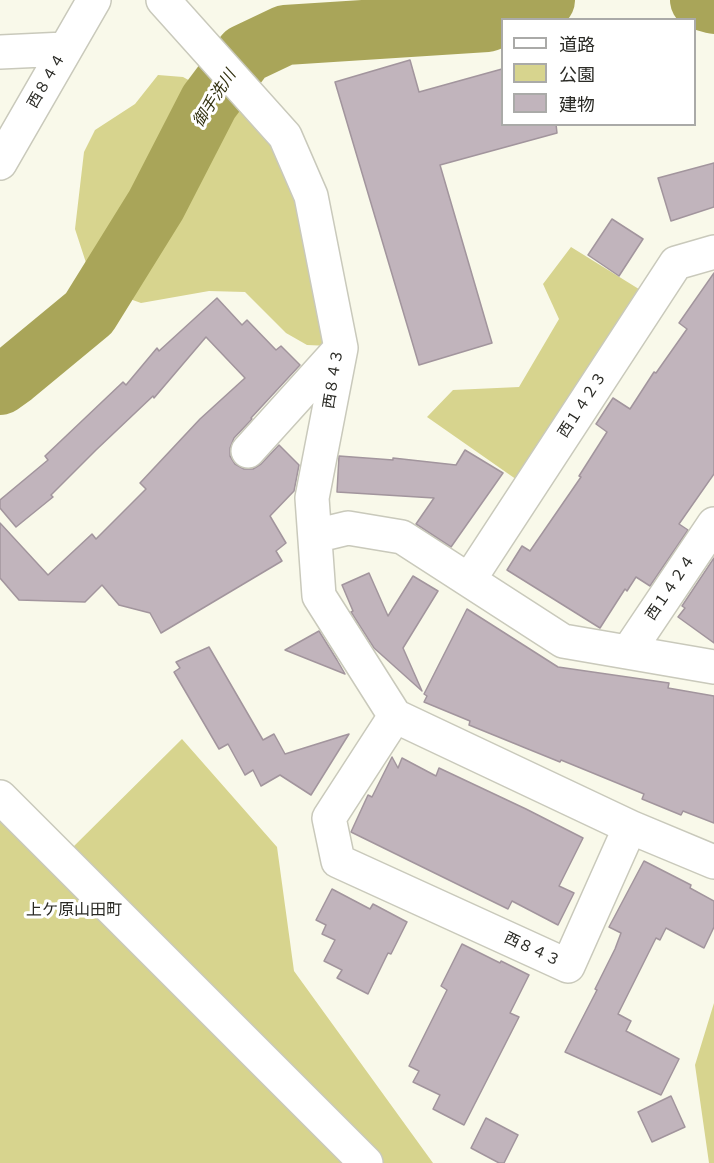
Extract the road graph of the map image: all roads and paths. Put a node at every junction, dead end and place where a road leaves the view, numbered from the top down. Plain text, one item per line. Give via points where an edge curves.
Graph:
1 (94, 0) edge
2 (163, 0) edge
3 (65, 49) junction
4 (0, 52) edge
5 (0, 163) edge
6 (714, 252) edge
7 (341, 348) junction
8 (248, 451) dead end
9 (714, 524) edge
10 (315, 536) junction
11 (469, 580) junction
12 (628, 652) junction
13 (714, 667) edge
14 (395, 716) junction
15 (0, 797) edge
16 (630, 827) junction
17 (714, 862) edge
18 (366, 1163) edge

1 - 3 street, 西８４４
2 - 7 street, 西８４３ via 285,136 311,196
3 - 4 street
3 - 5 street, 西８４４
6 - 11 street, 西１４２３ via 676,263
7 - 8 street
7 - 10 street, 西８４３ via 312,498
9 - 12 street, 西１４２４
10 - 11 street via 348,528 402,537
10 - 14 street, 西８４３ via 319,596
11 - 12 street via 563,641
12 - 13 street
14 - 16 street
14 - 16 street, 西８４３ via 329,819 338,861 568,966
15 - 18 street
16 - 17 street

